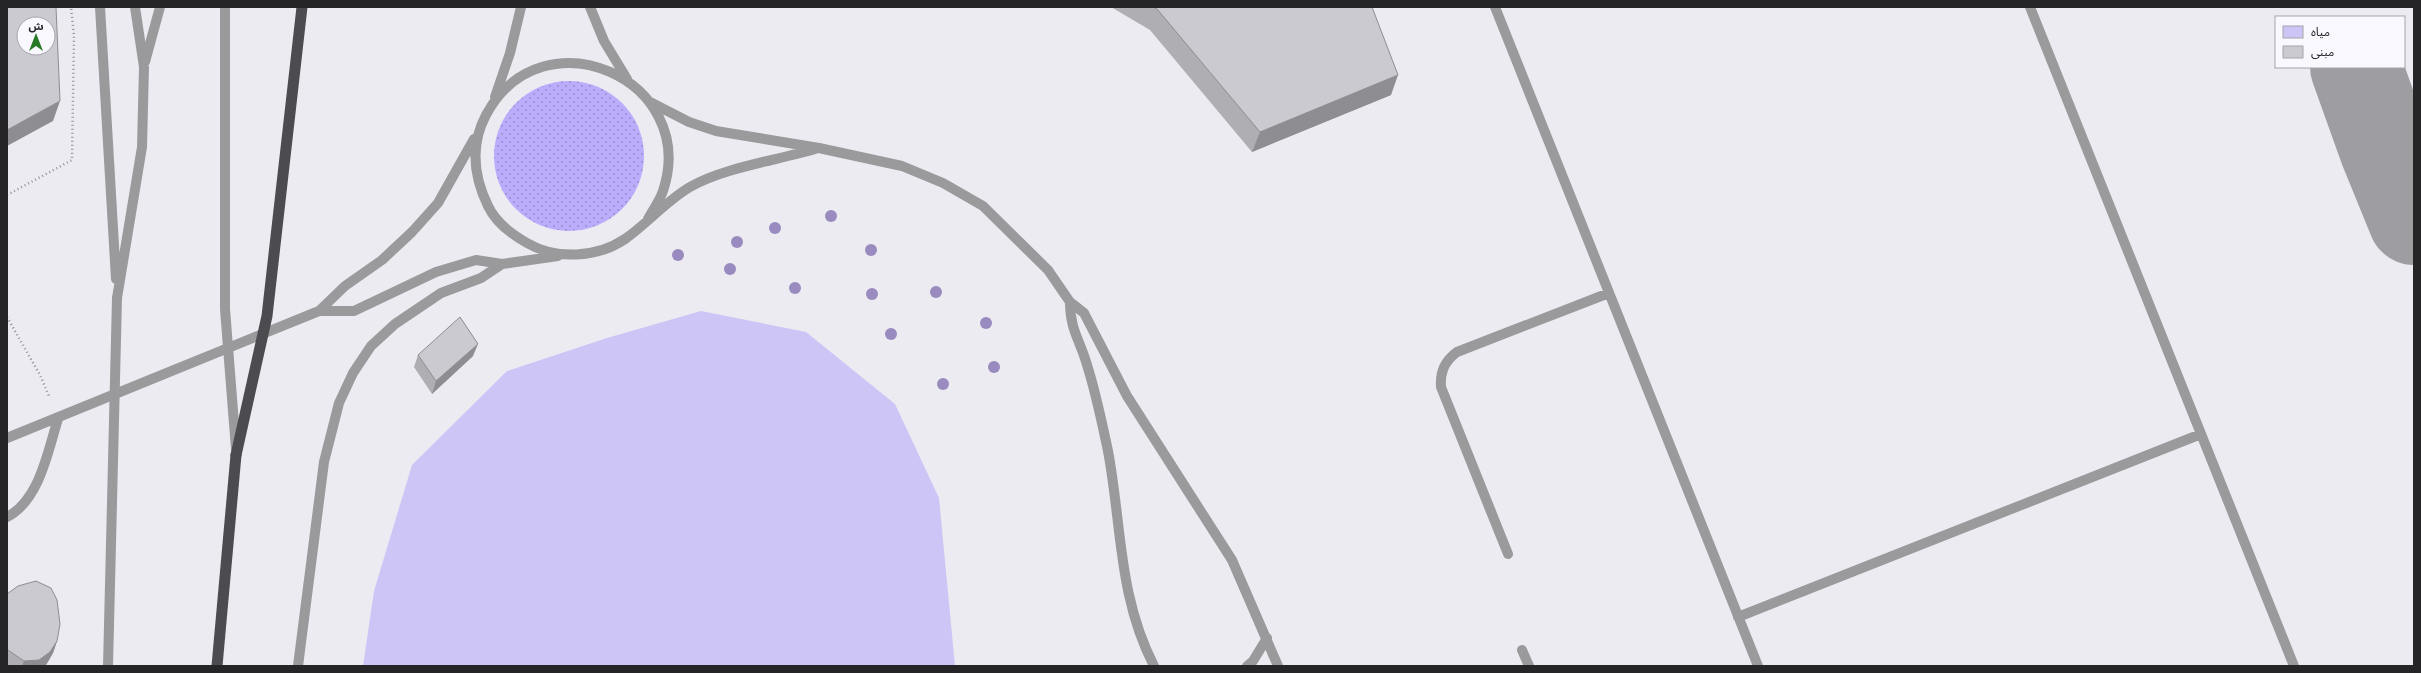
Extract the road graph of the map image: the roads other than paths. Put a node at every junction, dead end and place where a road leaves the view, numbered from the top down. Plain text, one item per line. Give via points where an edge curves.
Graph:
1 (100, 7) edge
2 (135, 7) edge
3 (160, 7) edge
4 (225, 7) edge
5 (302, 7) edge
6 (521, 7) edge
7 (590, 7) edge
8 (1495, 7) edge
9 (2030, 7) edge
10 (144, 68) junction
11 (627, 79) junction
12 (494, 100) junction
13 (650, 102) junction
14 (478, 130) junction
15 (819, 148) junction
16 (648, 219) junction
17 (566, 255) junction
18 (502, 264) junction
19 (1609, 293) junction
20 (117, 298) junction
21 (1070, 302) junction
22 (319, 311) junction
23 (58, 419) junction
24 (2201, 434) junction
25 (7, 438) edge
26 (236, 455) junction
27 (7, 516) edge
28 (1508, 554) dead end
29 (1738, 617) junction
30 (1267, 638) junction
31 (1522, 650) dead end
32 (108, 666) edge
33 (217, 666) edge
34 (298, 666) edge
35 (1154, 666) edge
36 (1247, 666) edge
37 (1278, 666) edge
38 (1529, 666) edge
39 (1758, 666) edge
40 (2294, 666) edge

1 - 20 lane
2 - 10 lane
3 - 10 lane
4 - 26 lane, bridge via 225,309
5 - 26 highway, bridge via 267,316
6 - 12 lane via 510,53
7 - 11 lane via 604,41
8 - 19 lane
9 - 24 lane
10 - 20 lane via 142,147
11 - 12 lane via 600,66 571,62 542,67 515,80
11 - 13 lane
12 - 14 lane
13 - 15 lane via 689,122 716,131
13 - 16 lane via 664,130 668,161 663,191
14 - 17 lane via 474,158 479,187 491,214 512,234 537,249
14 - 22 lane via 438,203 382,260 345,286
15 - 16 lane via 724,173 691,187
15 - 21 lane via 902,166 943,183 983,206 1048,270
16 - 17 lane via 625,239 597,252
17 - 18 lane
18 - 22 lane via 476,260 436,272 354,311
18 - 34 lane via 480,278 441,293 395,324 372,346 353,373 339,403 324,462
19 - 28 lane via 1457,352 1448,359 1442,369 1441,387
19 - 29 lane
20 - 32 lane, bridge
21 - 30 lane via 1084,313 1127,396 1220,540 1243,581
21 - 35 lane via 1070,321 1088,365 1108,451 1131,610
22 - 23 lane
23 - 25 lane
23 - 27 lane via 37,483 25,500
24 - 29 lane
24 - 40 lane
26 - 33 highway
29 - 39 lane
30 - 36 lane
30 - 37 lane
31 - 38 lane

